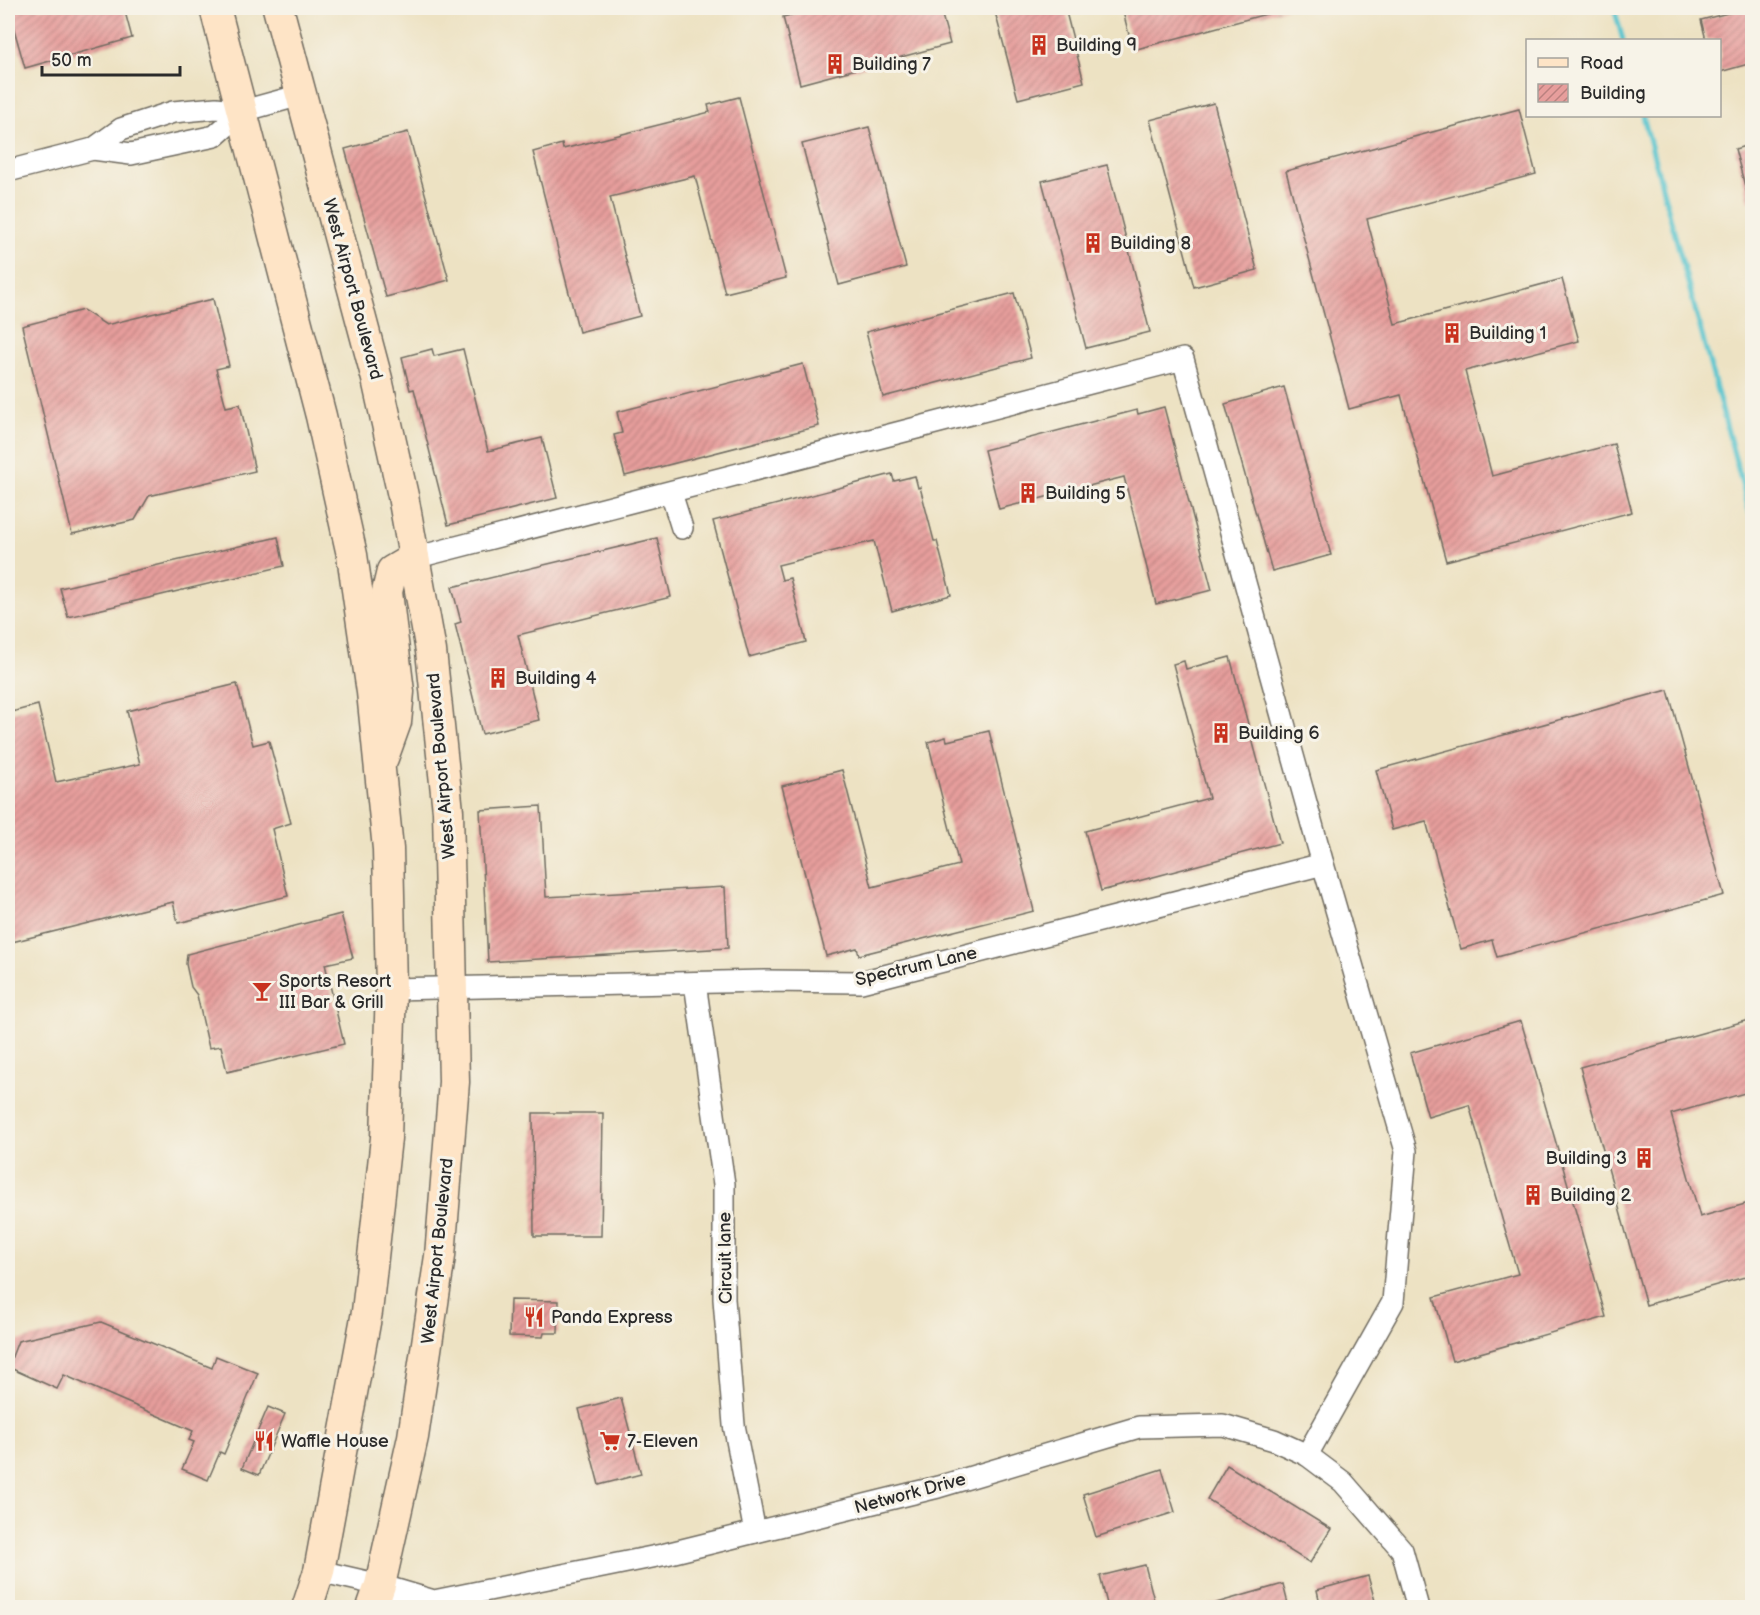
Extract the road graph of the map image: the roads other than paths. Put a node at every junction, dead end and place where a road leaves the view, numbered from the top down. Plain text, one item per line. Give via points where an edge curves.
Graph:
1 (215, 8) edge
2 (278, 8) edge
3 (301, 95) junction
4 (243, 111) junction
5 (93, 149) junction
6 (8, 171) edge
7 (671, 493) junction
8 (682, 528) dead end
9 (414, 558) junction
10 (380, 768) junction
11 (1323, 864) junction
12 (695, 983) junction
13 (451, 988) junction
14 (391, 989) junction
15 (1307, 1455) junction
16 (755, 1532) junction
17 (319, 1571) junction
18 (376, 1596) edge
19 (307, 1608) edge
20 (1418, 1608) edge

1 - 4 main road
2 - 3 main road, West Airport Boulevard
3 - 4 street
3 - 9 main road, West Airport Boulevard via 377,379
4 - 5 street via 216,108 173,112 121,129
4 - 5 street via 215,136 131,154
4 - 10 main road via 321,416 349,544
5 - 6 street
7 - 8 street
7 - 9 street
7 - 11 street via 1183,359
9 - 10 main road via 392,571 387,592 399,692 396,722
9 - 13 main road, West Airport Boulevard via 430,651 448,811
10 - 14 main road via 388,849
11 - 12 street, Spectrum Lane via 861,982
11 - 15 street via 1406,1151 1393,1302
12 - 13 street, Spectrum Lane
12 - 16 street, Circuit lane via 724,1184 724,1299 734,1425
13 - 14 street, Spectrum Lane
13 - 18 main road, West Airport Boulevard via 454,1082 440,1256 414,1437
14 - 17 main road via 386,1138 368,1312
15 - 16 street, Network Drive via 1274,1440 1223,1425 1139,1427 938,1487
15 - 20 street, Network Drive via 1343,1482 1402,1550
16 - 18 street, Network Drive via 434,1601
17 - 18 street, Network Drive
17 - 19 main road

